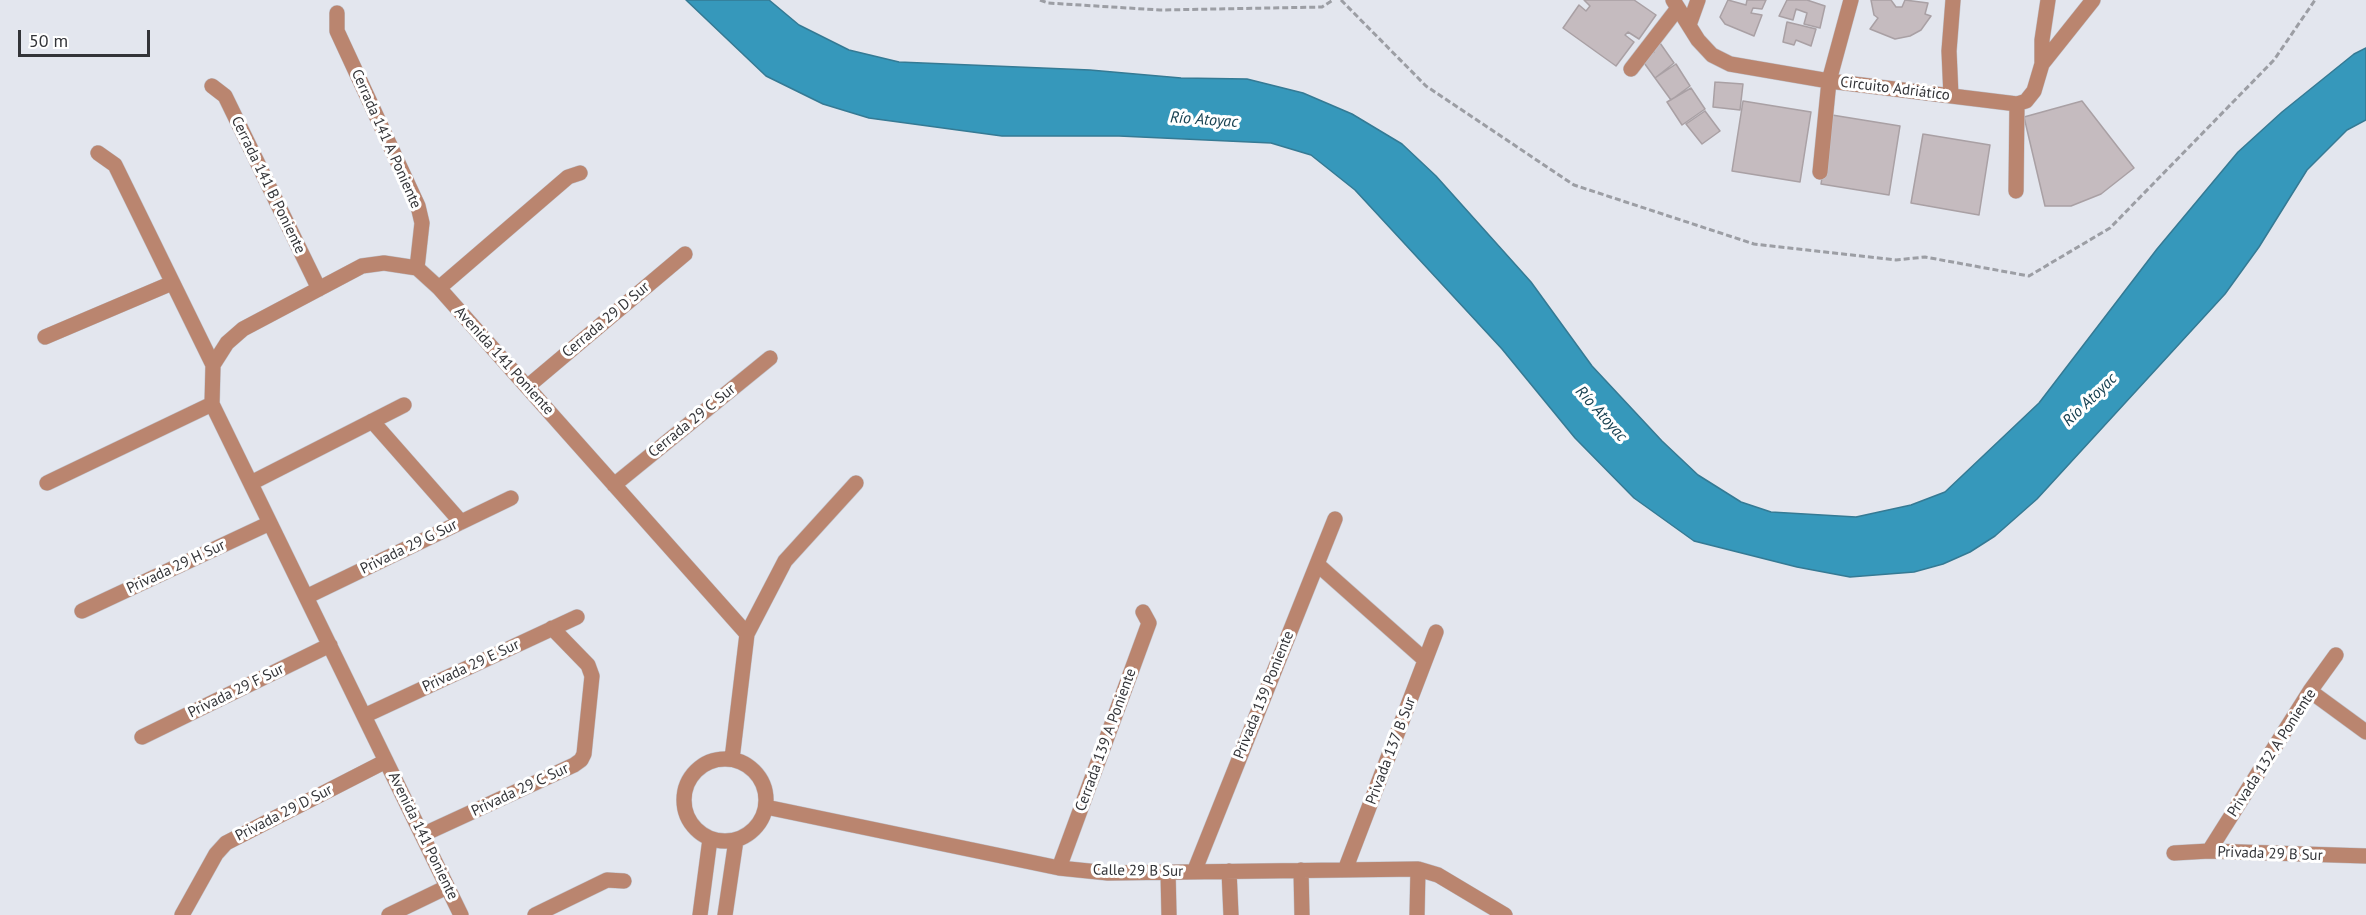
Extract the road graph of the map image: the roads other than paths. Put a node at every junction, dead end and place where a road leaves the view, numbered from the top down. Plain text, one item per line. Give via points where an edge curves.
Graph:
1 (1698, 0) edge
2 (1851, 0) edge
3 (1953, 0) edge
4 (2048, 0) edge
5 (2093, 0) edge
6 (1675, 4) edge
7 (337, 13) dead end
8 (1689, 25) junction
9 (2042, 64) junction
10 (1631, 69) dead end
11 (1829, 81) junction
12 (212, 86) dead end
13 (1951, 96) junction
14 (2017, 104) junction
15 (98, 153) dead end
16 (1820, 172) dead end
17 (580, 173) dead end
18 (2016, 191) dead end
19 (686, 254) dead end
20 (417, 268) junction
21 (172, 283) junction
22 (439, 288) junction
23 (319, 289) junction
24 (45, 337) dead end
25 (770, 358) dead end
26 (213, 365) junction
27 (527, 387) junction
28 (212, 404) junction
29 (404, 405) dead end
30 (372, 421) junction
31 (47, 483) dead end
32 (251, 483) junction
33 (856, 483) dead end
34 (614, 485) junction
35 (511, 498) dead end
36 (1335, 519) dead end
37 (461, 522) junction
38 (270, 523) junction
39 (1317, 564) junction
40 (306, 597) junction
41 (82, 611) dead end
42 (1143, 612) dead end
43 (577, 616) dead end
44 (552, 628) junction
45 (1436, 632) dead end
46 (747, 634) junction
47 (330, 645) junction
48 (2337, 655) dead end
49 (1425, 660) junction
50 (2310, 691) junction
51 (364, 716) junction
52 (2366, 732) edge
53 (142, 737) dead end
54 (732, 759) junction
55 (386, 761) junction
56 (766, 807) junction
57 (422, 835) junction
58 (710, 839) junction
59 (736, 840) junction
60 (2209, 851) junction
61 (2174, 853) dead end
62 (2366, 856) edge
63 (1059, 868) junction
64 (1418, 869) junction
65 (1301, 870) junction
66 (1345, 870) junction
67 (1229, 871) junction
68 (1168, 872) junction
69 (1194, 872) junction
70 (624, 881) dead end
71 (447, 887) junction
72 (182, 915) edge
73 (389, 915) edge
74 (461, 915) edge
75 (535, 915) edge
76 (700, 915) edge
77 (725, 915) edge
78 (1169, 915) edge
79 (1231, 915) edge
80 (1302, 915) edge
81 (1417, 915) edge
82 (1505, 915) edge

1 - 8 street
2 - 11 street
3 - 13 street
4 - 9 street
5 - 9 street
6 - 8 street, Circuito Adriático
6 - 10 street
7 - 20 street, Cerrada 141 A Poniente via 337,31 418,206 422,223
8 - 11 street, Circuito Adriático via 1712,55 1730,64
9 - 14 street via 2034,91 2026,101
11 - 13 street, Circuito Adriático
11 - 16 street
12 - 23 street, Cerrada 141 B Poniente via 225,96
13 - 14 street, Circuito Adriático
14 - 18 street
15 - 21 street, Avenida 141 Poniente via 115,165
17 - 22 street via 568,177
19 - 27 street, Cerrada 29 D Sur
20 - 22 street, Avenida 141 Poniente
20 - 23 street via 384,263 362,266
21 - 24 street
21 - 26 street, Avenida 141 Poniente
22 - 27 street, Avenida 141 Poniente
23 - 26 street via 243,329 227,343
25 - 34 street, Cerrada 29 C Sur
26 - 28 street, Avenida 141 Poniente
27 - 34 street, Avenida 141 Poniente
28 - 31 street
28 - 32 street, Avenida 141 Poniente
29 - 30 street
30 - 32 street
30 - 37 street
32 - 38 street, Avenida 141 Poniente
33 - 46 street via 785,561
34 - 46 street, Avenida 141 Poniente
35 - 37 street, Privada 29 G Sur
36 - 39 street, Privada 139 Poniente
37 - 40 street, Privada 29 G Sur
38 - 40 street, Avenida 141 Poniente
38 - 41 street, Privada 29 H Sur
39 - 49 street
39 - 69 street, Privada 139 Poniente
40 - 47 street, Avenida 141 Poniente
42 - 63 street, Cerrada 139 A Poniente via 1149,623
43 - 44 street, Privada 29 E Sur
44 - 51 street, Privada 29 E Sur
44 - 57 street, Privada 29 C Sur via 588,665 592,676 581,760
45 - 49 street, Privada 137 B Sur
46 - 54 street
47 - 51 street, Avenida 141 Poniente
47 - 53 street, Privada 29 F Sur
48 - 50 street, Privada 132 A Poniente
49 - 66 street, Privada 137 B Sur
50 - 52 street
50 - 60 street, Privada 132 A Poniente
51 - 55 street, Avenida 141 Poniente
54 - 56 street via 744,763 758,776 766,794
54 - 58 street via 720,758 698,768 685,789 683,801 688,819
55 - 57 street, Avenida 141 Poniente
55 - 72 street, Privada 29 D Sur via 226,843
56 - 59 street via 750,833
56 - 63 street, Calle 29 B Sur
57 - 71 street, Avenida 141 Poniente
58 - 59 street
58 - 76 street
59 - 77 street
60 - 61 street, Privada 29 B Sur
60 - 62 street, Privada 29 B Sur
63 - 68 street, Calle 29 B Sur via 1108,873
64 - 66 street, Calle 29 B Sur
64 - 81 street
64 - 82 street, Calle 29 B Sur via 1438,875
65 - 66 street, Calle 29 B Sur
65 - 67 street, Calle 29 B Sur
65 - 80 street
67 - 69 street, Calle 29 B Sur
67 - 79 street
68 - 69 street, Calle 29 B Sur
68 - 78 street
70 - 75 street via 608,880
71 - 73 street
71 - 74 street, Avenida 141 Poniente

